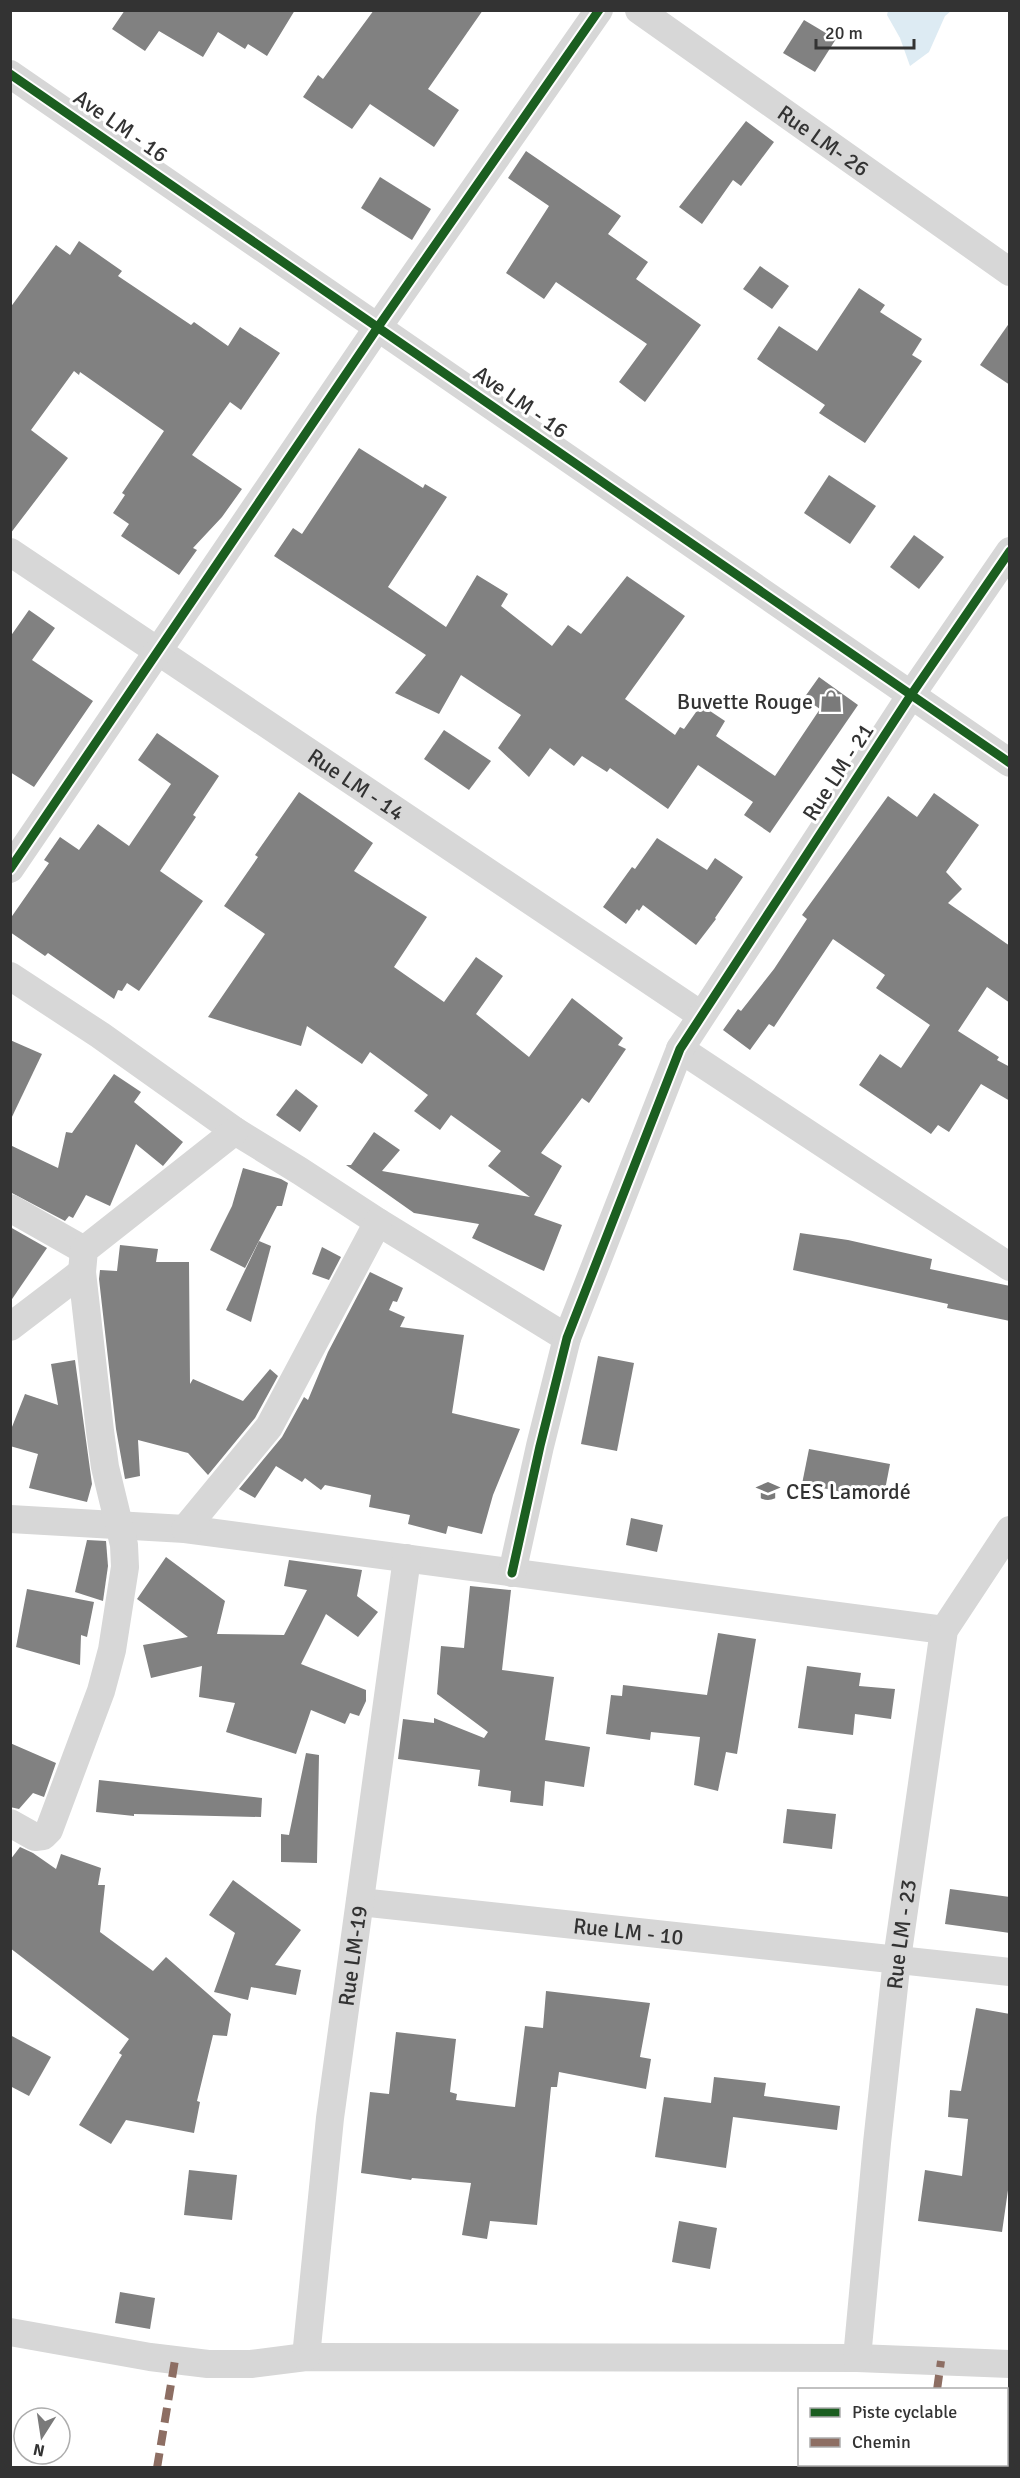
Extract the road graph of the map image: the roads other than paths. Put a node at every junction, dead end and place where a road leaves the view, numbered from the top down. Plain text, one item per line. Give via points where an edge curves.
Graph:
1 (599, 10) edge
2 (639, 10) edge
3 (10, 74) edge
4 (1010, 272) edge
5 (378, 327) junction
6 (1010, 551) edge
7 (10, 552) edge
8 (159, 652) junction
9 (911, 695) junction
10 (1010, 762) edge
11 (10, 869) edge
12 (10, 976) edge
13 (702, 1015) junction
14 (680, 1049) junction
15 (235, 1131) junction
16 (10, 1208) edge
17 (378, 1222) junction
18 (83, 1261) junction
19 (1010, 1267) edge
20 (10, 1327) edge
21 (567, 1338) junction
22 (10, 1519) edge
23 (118, 1524) junction
24 (185, 1529) junction
25 (1010, 1530) edge
26 (407, 1558) junction
27 (512, 1572) junction
28 (944, 1630) junction
29 (14, 1831) edge
30 (360, 1902) junction
31 (897, 1959) junction
32 (1010, 1972) edge
33 (10, 2332) edge
34 (306, 2356) junction
35 (857, 2358) junction
36 (1010, 2364) edge

1 - 5 street
2 - 4 street, Rue LM- 26
3 - 5 street, Ave LM - 16
5 - 8 street
5 - 9 street, Ave LM - 16
6 - 9 street, Rue LM - 21
7 - 8 street, Rue LM - 14
8 - 11 street
8 - 13 street, Rue LM - 14
9 - 10 street, Ave LM - 16
9 - 13 street, Rue LM - 21
12 - 15 street
13 - 14 street, Rue LM - 21
14 - 19 street
14 - 21 street, Rue LM - 21
15 - 17 street
15 - 18 street
16 - 18 street
17 - 21 street
17 - 24 street via 269,1426
18 - 20 street
18 - 23 street via 100,1431
21 - 27 street, Rue LM - 21
22 - 23 street
23 - 24 street
23 - 29 street via 125,1567 112,1650 101,1691 49,1830 35,1837
24 - 26 street
25 - 28 street, Rue LM - 23
26 - 27 street
26 - 30 street, Rue LM-19
27 - 28 street
28 - 31 street, Rue LM - 23
30 - 31 street, Rue LM - 10
30 - 34 street, Rue LM-19 via 330,2118
31 - 32 street, Rue LM - 10
31 - 35 street, Rue LM - 23
33 - 34 street via 208,2364 251,2364
34 - 35 street
35 - 36 street

